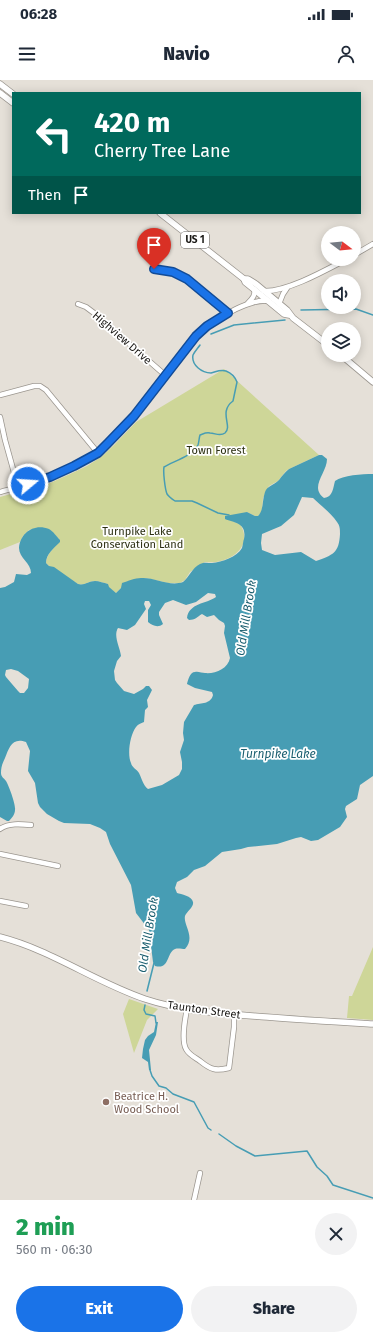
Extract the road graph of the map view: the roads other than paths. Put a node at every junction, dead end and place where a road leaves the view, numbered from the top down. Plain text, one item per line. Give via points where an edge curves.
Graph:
1 (0, 84) edge
2 (0, 93) edge
3 (12, 93) edge
4 (12, 102) edge
5 (161, 214) edge
6 (373, 244) edge
7 (361, 251) edge
8 (333, 266) edge
9 (154, 269) dead end
10 (244, 279) junction
11 (287, 288) junction
12 (254, 289) junction
13 (263, 291) junction
14 (268, 301) junction
15 (78, 304) dead end
16 (246, 304) junction
17 (279, 304) junction
18 (228, 313) junction
19 (289, 314) junction
20 (321, 339) edge
21 (349, 362) edge
22 (165, 375) junction
23 (373, 382) edge
24 (0, 395) edge
25 (0, 417) edge
26 (2, 441) edge
27 (98, 453) junction
28 (18, 487) junction
29 (0, 492) edge
30 (31, 825) dead end
31 (0, 829) edge
32 (0, 854) edge
33 (58, 866) dead end
34 (0, 901) edge
35 (26, 906) dead end
36 (0, 937) edge
37 (187, 1009) junction
38 (234, 1014) junction
39 (373, 1024) edge
40 (200, 1173) dead end
41 (194, 1200) edge

1 - 3 main road
2 - 4 main road
5 - 10 main road, US 1
6 - 7 street
8 - 11 street
9 - 18 street via 173,272 187,279
10 - 12 main road, US 1
10 - 13 main road, US 1 via 248,279
11 - 13 street
11 - 17 street
12 - 14 main road, US 1
12 - 16 street via 253,297
13 - 17 main road, US 1
14 - 16 street
14 - 19 main road, US 1 via 284,314
15 - 22 street, Highview Drive via 94,313
16 - 18 street
17 - 19 main road, US 1
18 - 22 street via 196,336
19 - 20 main road, US 1
21 - 23 main road
22 - 27 street via 129,422
24 - 27 street via 40,386
25 - 26 street
26 - 28 street
27 - 28 street via 65,471
28 - 29 street
30 - 31 street via 7,825
32 - 33 street
34 - 35 street
36 - 37 main road, Taunton Street via 30,947 129,993
37 - 38 main road, Taunton Street
37 - 38 street via 184,1042 186,1050 214,1070 229,1068
38 - 39 main road, Taunton Street
40 - 41 street

